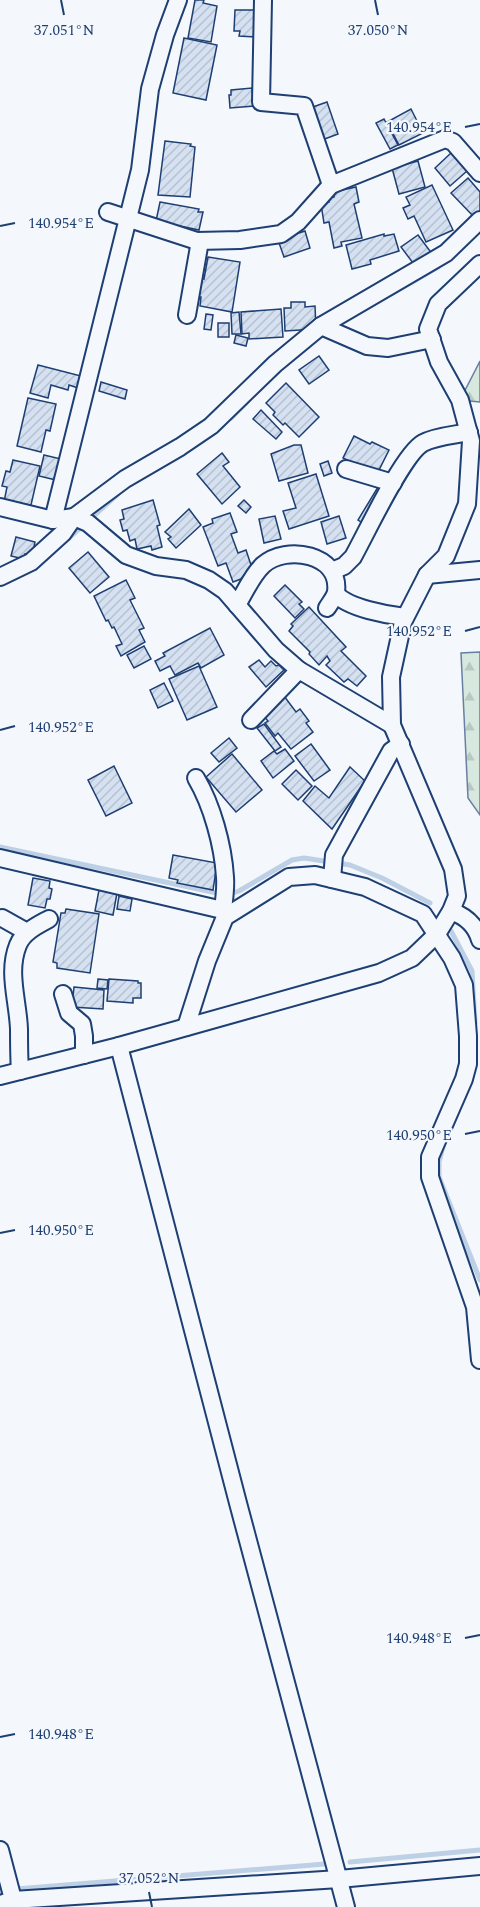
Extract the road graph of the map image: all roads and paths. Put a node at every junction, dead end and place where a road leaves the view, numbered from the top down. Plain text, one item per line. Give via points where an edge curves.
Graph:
1 (178, 0) edge
2 (262, 0) edge
3 (480, 172) edge
4 (331, 185) junction
5 (108, 212) dead end
6 (128, 218) junction
7 (480, 219) edge
8 (200, 241) junction
9 (478, 269) edge
10 (187, 315) dead end
11 (327, 329) junction
12 (432, 339) junction
13 (469, 432) junction
14 (346, 469) dead end
15 (393, 483) junction
16 (0, 507) edge
17 (53, 520) junction
18 (81, 520) junction
19 (480, 570) edge
20 (332, 571) junction
21 (427, 575) junction
22 (0, 577) edge
23 (237, 604) junction
24 (405, 617) junction
25 (298, 670) junction
26 (251, 720) dead end
27 (392, 725) junction
28 (400, 744) junction
29 (196, 778) dead end
30 (0, 858) edge
31 (333, 866) junction
32 (226, 902) junction
33 (451, 911) junction
34 (2, 918) dead end
35 (49, 919) dead end
36 (27, 932) junction
37 (437, 934) junction
38 (480, 940) edge
39 (63, 994) dead end
40 (186, 1027) junction
41 (119, 1046) junction
42 (84, 1055) junction
43 (20, 1071) junction
44 (0, 1076) edge
45 (480, 1360) edge
46 (0, 1850) edge
47 (480, 1866) edge
48 (339, 1879) junction
49 (10, 1898) edge
50 (346, 1907) edge

1 - 6 street via 150,89 140,170
2 - 4 street via 261,102 304,106
3 - 4 street via 453,142 445,139
4 - 8 street via 298,222 281,234
5 - 6 street
6 - 8 street
6 - 17 street
7 - 11 street via 446,253
8 - 10 street
9 - 12 street via 438,304 428,329
11 - 12 street via 367,346 388,348
11 - 18 street via 274,364 211,426 125,479
12 - 13 street via 439,362 460,400
13 - 15 street via 424,443 414,451
13 - 21 street via 467,504 446,556
14 - 15 street
15 - 20 street via 353,558
16 - 17 street
17 - 18 street
18 - 22 street via 31,562
18 - 23 street via 126,555 209,580
19 - 21 street
20 - 23 street via 311,555 273,560 263,565
20 - 24 street via 332,601
21 - 24 street
23 - 25 street
24 - 27 street via 391,677
25 - 26 street
25 - 27 street
27 - 28 street
28 - 31 street via 391,751
28 - 33 street via 453,869 457,896
29 - 32 street via 214,818
30 - 32 street
31 - 32 street via 315,875 289,877
31 - 37 street via 365,887 423,914
32 - 40 street via 225,917
33 - 37 street
33 - 38 street via 469,920
34 - 36 street
35 - 36 street
36 - 43 street via 18,944 13,976
37 - 40 street via 412,958 379,974
37 - 45 street via 464,986 468,1064 429,1157 430,1177 476,1306
39 - 42 street via 69,1013 82,1024
40 - 41 street
41 - 42 street
41 - 48 street
42 - 43 street
43 - 44 street
46 - 49 street
47 - 48 street
48 - 49 street
48 - 50 street

